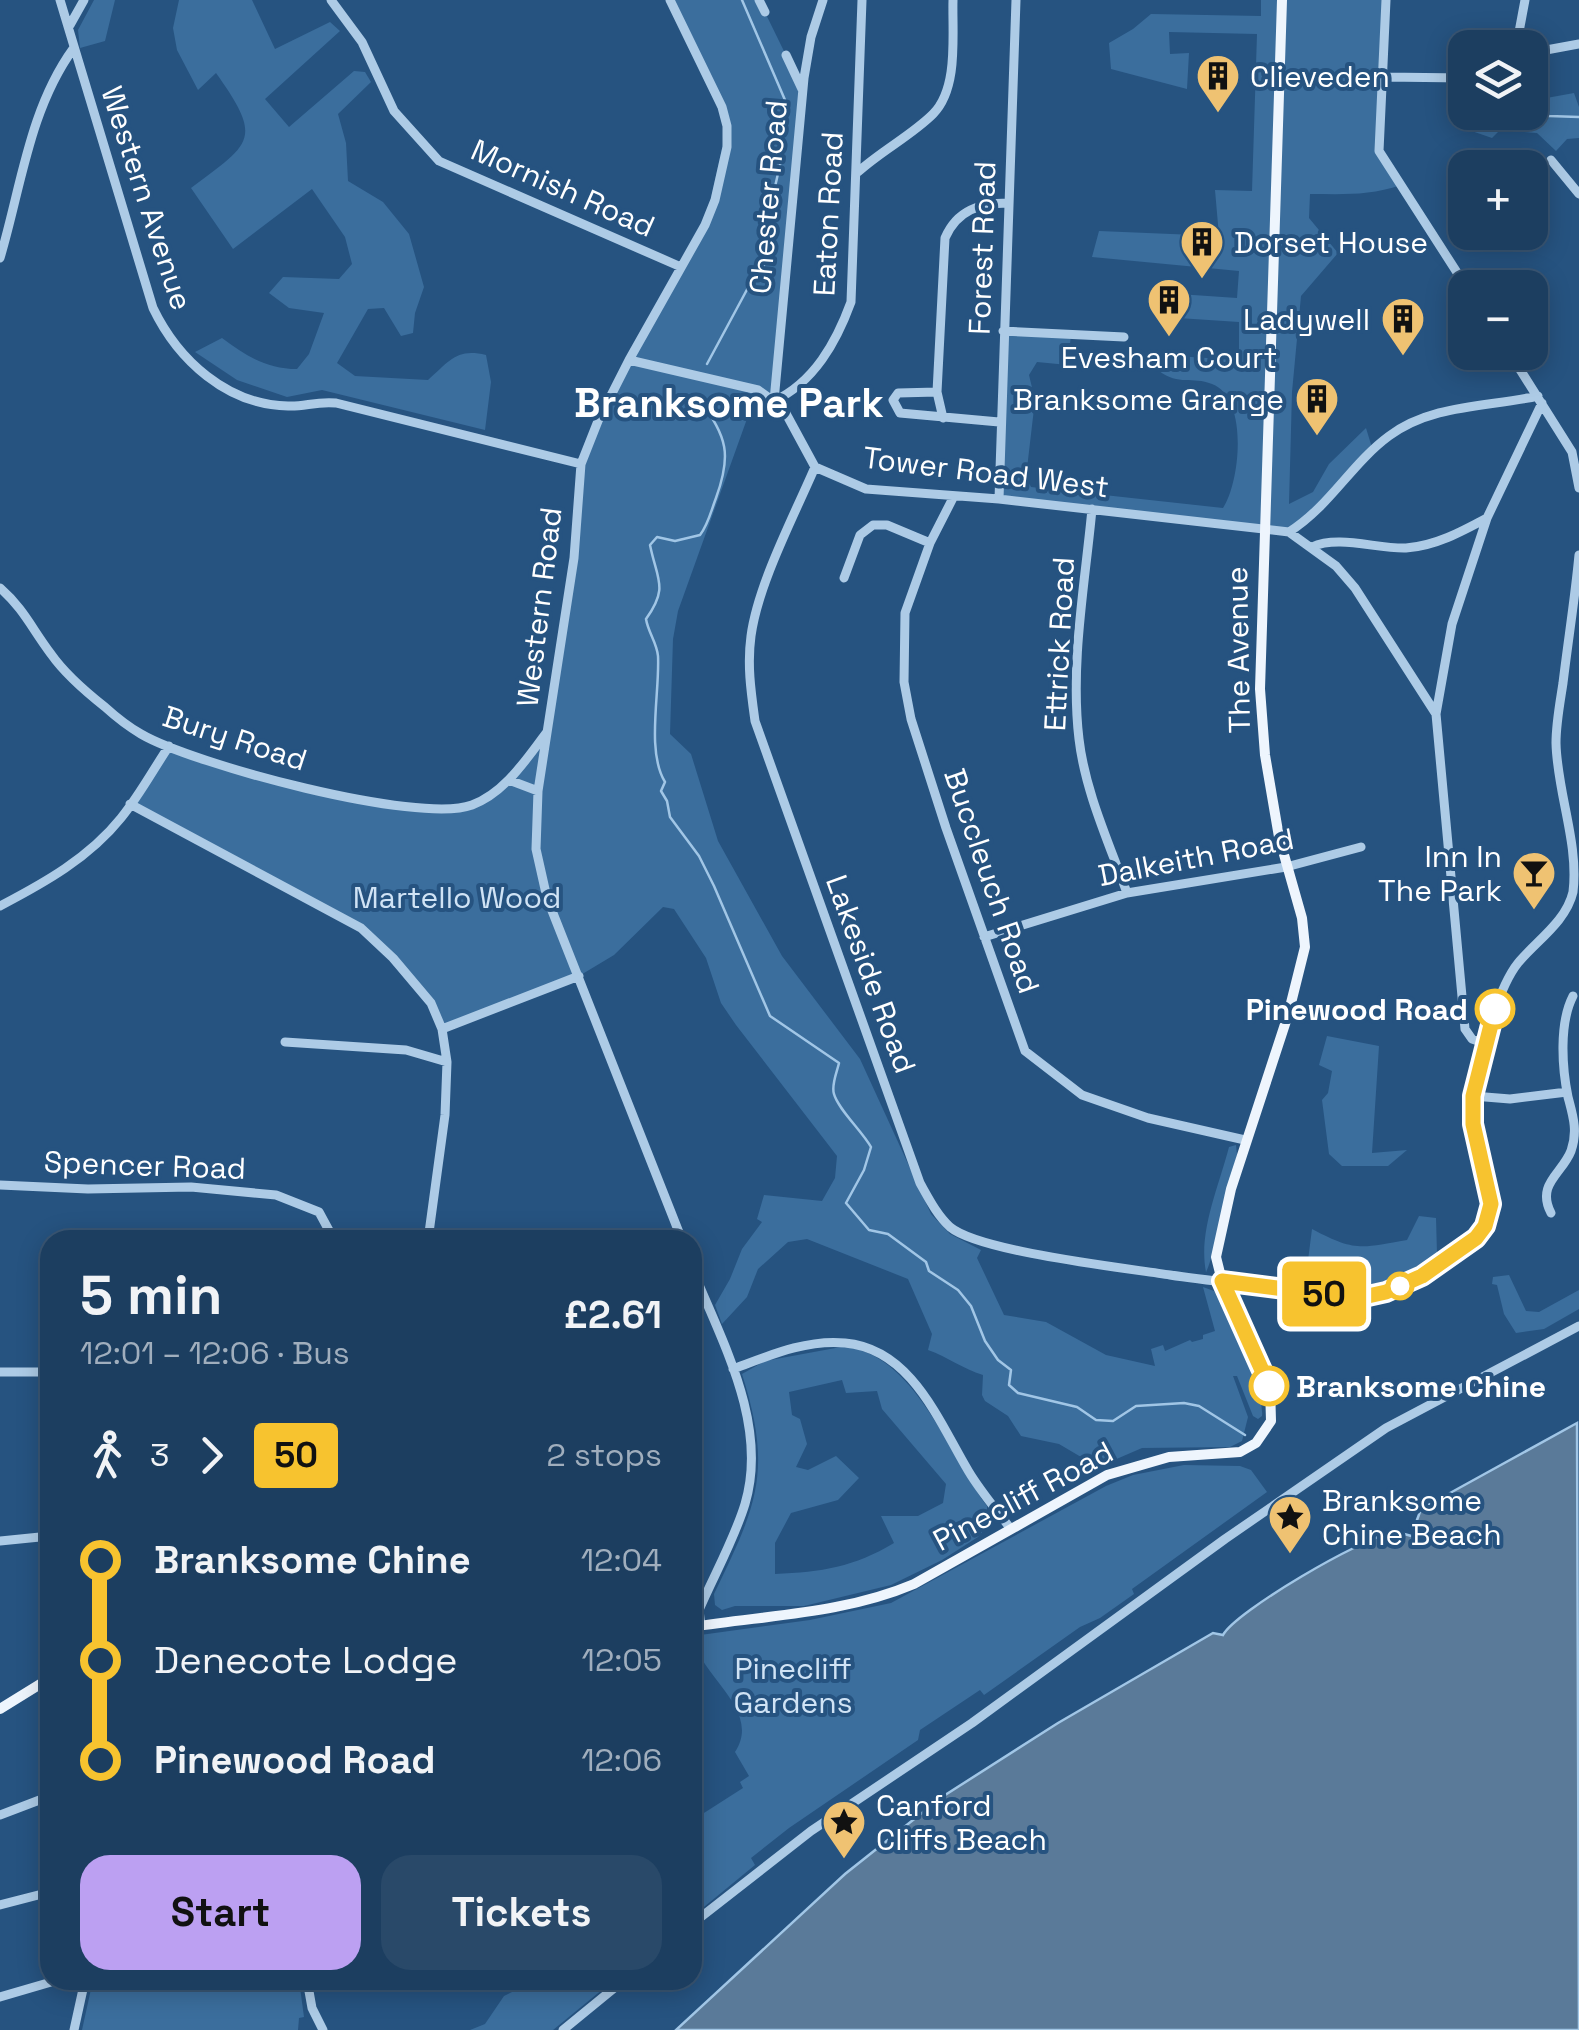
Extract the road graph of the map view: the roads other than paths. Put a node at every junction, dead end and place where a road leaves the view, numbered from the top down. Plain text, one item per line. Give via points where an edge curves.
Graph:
1 (60, 0) edge
2 (84, 0) edge
3 (331, 0) edge
4 (670, 0) edge
5 (759, 0) edge
6 (823, 0) edge
7 (862, 0) edge
8 (953, 0) edge
9 (1016, 0) edge
10 (1282, 0) edge
11 (1386, 0) edge
12 (1525, 0) edge
13 (765, 12) dead end
14 (70, 25) junction
15 (1519, 30) edge
16 (1579, 44) edge
17 (73, 49) junction
18 (1548, 50) edge
19 (786, 56) dead end
20 (1384, 76) junction
21 (1448, 78) edge
22 (802, 90) junction
23 (1551, 160) dead end
24 (858, 172) junction
25 (1578, 190) edge
26 (1008, 203) junction
27 (0, 258) edge
28 (682, 267) junction
29 (1455, 270) edge
30 (1003, 331) junction
31 (1124, 337) dead end
32 (629, 360) junction
33 (1521, 370) edge
34 (937, 392) junction
35 (1540, 400) junction
36 (774, 401) junction
37 (942, 418) junction
38 (999, 422) junction
39 (1575, 452) edge
40 (582, 464) junction
41 (815, 467) junction
42 (1579, 488) edge
43 (954, 496) junction
44 (999, 499) junction
45 (1092, 510) junction
46 (1487, 518) junction
47 (1262, 530) junction
48 (1289, 532) junction
49 (930, 543) junction
50 (1312, 548) junction
51 (1579, 556) edge
52 (844, 578) dead end
53 (0, 588) edge
54 (1436, 714) junction
55 (549, 730) junction
56 (169, 746) junction
57 (509, 780) junction
58 (538, 791) junction
59 (130, 804) junction
60 (1362, 848) dead end
61 (1286, 867) junction
62 (1127, 892) junction
63 (0, 906) edge
64 (984, 936) junction
65 (580, 976) junction
66 (1573, 996) dead end
67 (442, 1029) junction
68 (285, 1042) dead end
69 (1486, 1044) junction
70 (447, 1062) junction
71 (1579, 1074) edge
72 (1567, 1075) junction
73 (1567, 1092) junction
74 (1473, 1096) junction
75 (1577, 1118) edge
76 (1245, 1140) junction
77 (0, 1185) edge
78 (1550, 1213) dead end
79 (329, 1230) edge
80 (429, 1230) edge
81 (678, 1230) edge
82 (1222, 1281) junction
83 (702, 1293) edge
84 (1579, 1326) edge
85 (733, 1369) junction
86 (0, 1372) edge
87 (40, 1372) edge
88 (1010, 1528) junction
89 (40, 1537) edge
90 (0, 1541) edge
91 (702, 1605) edge
92 (702, 1625) edge
93 (40, 1684) edge
94 (0, 1709) edge
95 (40, 1800) edge
96 (0, 1815) edge
97 (40, 1895) edge
98 (0, 1905) edge
99 (702, 1916) edge
100 (40, 1985) edge
101 (83, 1990) edge
102 (309, 1990) edge
103 (612, 1990) edge
104 (0, 1997) edge
105 (74, 2030) edge
106 (324, 2030) edge
107 (563, 2030) edge

1 - 14 street
2 - 14 street
3 - 28 street, Mornish Road via 362,42 394,112 439,161
4 - 28 street, Western Road via 727,126 716,200
5 - 13 street
6 - 22 street, Chester Road
7 - 24 street, Eaton Road
8 - 24 street via 952,67 943,98 934,114
9 - 26 street, Forest Road
10 - 47 main road, The Avenue
11 - 20 street
12 - 15 street
14 - 17 street
16 - 18 street
17 - 27 street via 42,107
17 - 40 street, Western Avenue via 152,308 166,335 203,373 245,398 291,407 336,403
19 - 22 street
20 - 21 street
20 - 29 street via 1378,151
22 - 36 street, Chester Road
23 - 25 street
24 - 36 street, Eaton Road via 847,312 812,372
26 - 30 street, Forest Road
26 - 34 street via 973,208 945,238
28 - 32 street, Western Road
30 - 31 street
30 - 38 street, Forest Road
32 - 36 street via 758,390
32 - 40 street, Western Road
33 - 35 street
34 - 37 street
34 - 37 street via 898,393 894,406
35 - 39 street
35 - 46 street
35 - 48 street via 1451,409 1390,434 1324,506
36 - 41 street
37 - 38 street
38 - 44 street, Forest Road
39 - 42 street
40 - 55 street, Western Road
41 - 43 street, Tower Road West via 866,489
41 - 82 street, Lakeside Road via 751,633 755,722 920,1184 952,1228 983,1243
43 - 44 street, Tower Road West
43 - 49 street, Buccleuch Road
44 - 45 street, Tower Road West
45 - 47 street, Tower Road West
45 - 62 street, Ettrick Road via 1078,736
46 - 50 street via 1436,543 1409,548
46 - 54 street via 1452,624
47 - 48 street, Tower Road West
47 - 61 main road, The Avenue via 1260,689
48 - 50 street
49 - 52 street via 872,525 860,535
49 - 64 street, Buccleuch Road via 905,614 904,682
50 - 54 street via 1355,588
51 - 69 street via 1556,742 1574,851 1573,892 1558,922 1499,992
53 - 56 street, Bury Road via 72,678 142,735
54 - 69 street via 1465,1029
55 - 57 street, Bury Road
55 - 58 street, Western Road
56 - 57 street, Bury Road via 392,806 472,806
56 - 59 street
57 - 58 street
58 - 65 street, Western Road via 536,850 543,882
59 - 63 street via 90,849
59 - 67 street via 360,928 418,985
60 - 61 street, Dalkeith Road
61 - 62 street, Dalkeith Road
61 - 76 main road, The Avenue via 1305,948
62 - 64 street, Dalkeith Road
64 - 76 street, Buccleuch Road via 1025,1051 1048,1072 1082,1094 1148,1118
65 - 67 street
65 - 81 street, Western Road
66 - 72 street via 1564,1025
67 - 70 street
68 - 70 street via 406,1050
69 - 74 street, Lakeside Road
70 - 80 street
71 - 72 street
72 - 73 street
73 - 74 street
73 - 75 street
74 - 82 street, Lakeside Road via 1491,1204 1476,1238 1422,1276 1368,1296
75 - 78 street via 1572,1149 1546,1190
76 - 82 main road, The Avenue via 1218,1246
77 - 79 street, Spencer Road via 276,1195 319,1212
82 - 88 main road, Pinecliff Road via 1270,1386 1271,1421 1260,1439 1228,1456 1129,1466
83 - 85 street
84 - 99 street via 1386,1428 811,1831
85 - 88 street via 774,1354 846,1342 890,1360 923,1393
85 - 91 street via 752,1464 746,1502
86 - 87 street
88 - 92 main road, Pinecliff Road via 890,1594
89 - 90 street
93 - 94 main road
95 - 96 street
97 - 98 street
100 - 104 street
101 - 105 street
102 - 106 street
103 - 107 street

